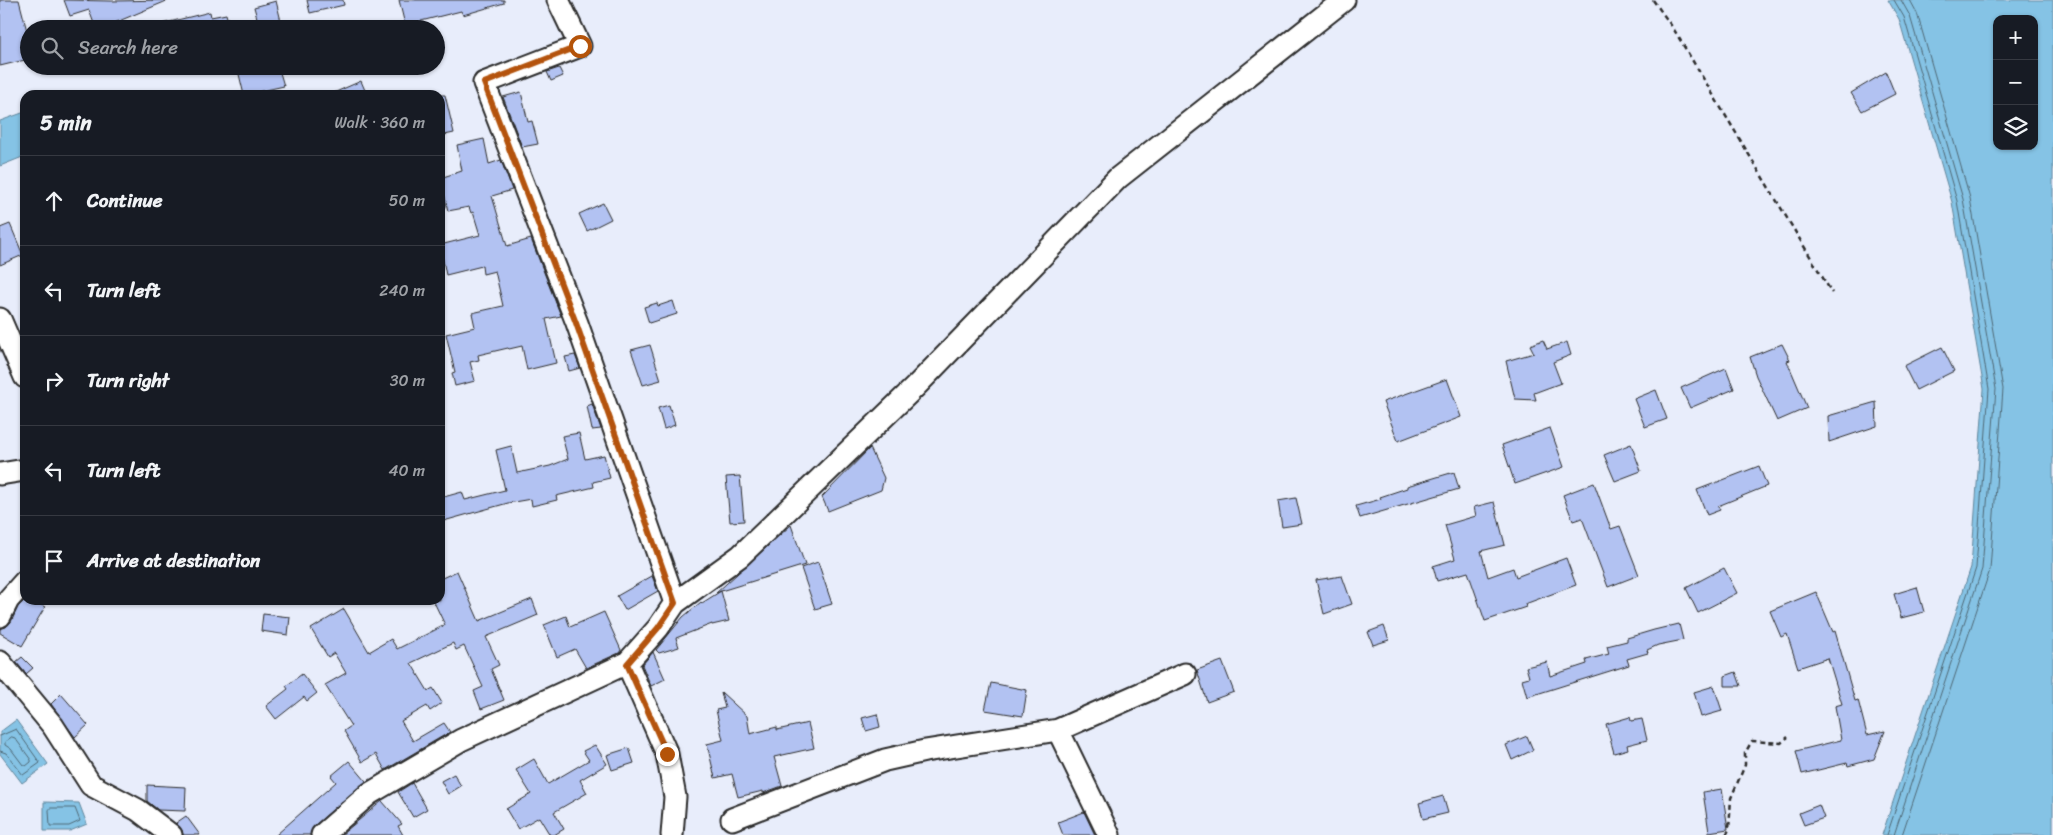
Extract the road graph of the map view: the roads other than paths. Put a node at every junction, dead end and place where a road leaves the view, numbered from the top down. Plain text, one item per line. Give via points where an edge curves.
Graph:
1 (558, 0) edge
2 (1344, 0) edge
3 (0, 318) edge
4 (20, 365) edge
5 (20, 471) edge
6 (0, 474) edge
7 (20, 587) edge
8 (675, 603) junction
9 (0, 616) edge
10 (0, 662) edge
11 (627, 664) junction
12 (1185, 674) dead end
13 (1058, 730) junction
14 (732, 819) dead end
15 (171, 835) edge
16 (322, 835) edge
17 (672, 835) edge
18 (1109, 835) edge

1 - 8 street via 580,46 484,83 576,323
2 - 8 street via 1118,178 915,387 740,556
3 - 4 street
5 - 6 street
7 - 9 street
8 - 11 street
10 - 15 street via 53,726 91,785 138,810
11 - 16 street via 461,740 369,794
11 - 17 street via 667,754 675,797
12 - 13 street
13 - 14 street via 885,760
13 - 18 street

